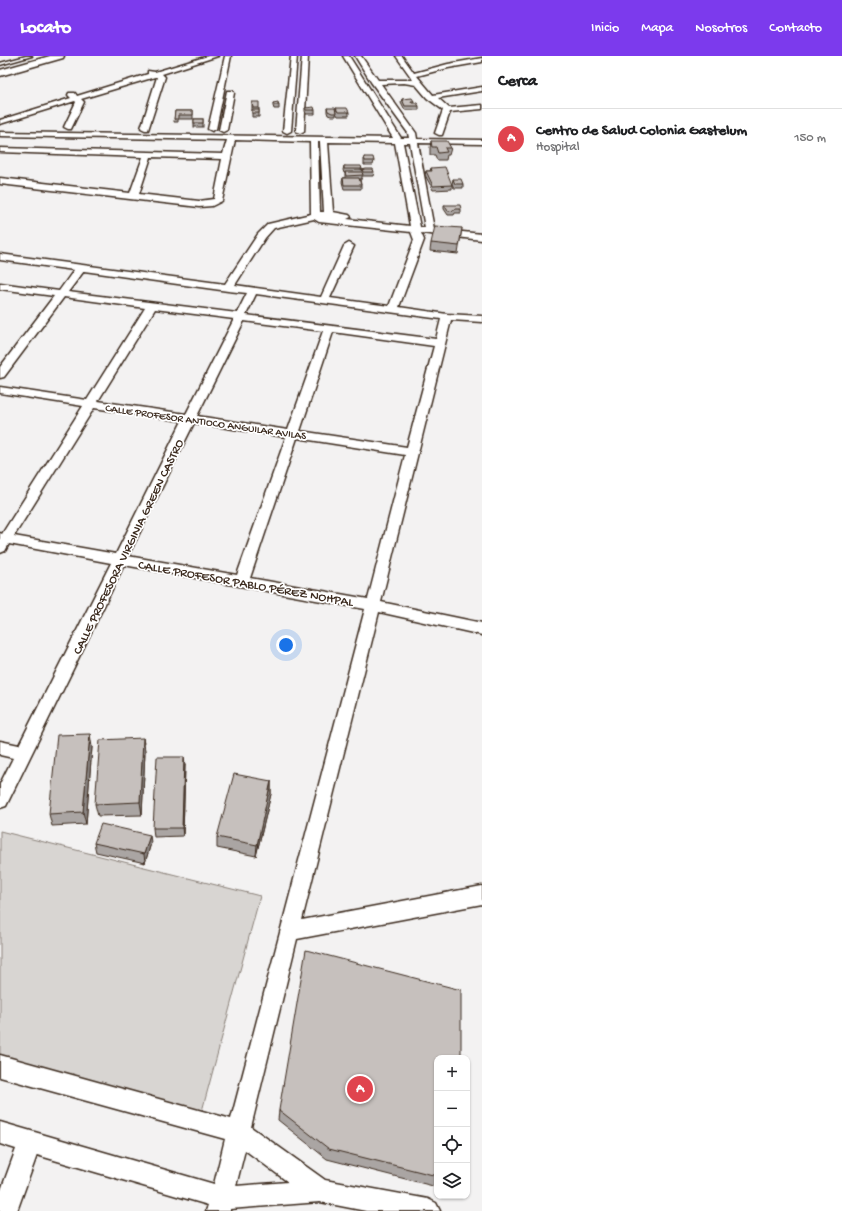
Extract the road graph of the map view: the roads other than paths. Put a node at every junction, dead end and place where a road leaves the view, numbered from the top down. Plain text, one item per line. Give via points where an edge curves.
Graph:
1 (30, 56) edge
2 (60, 56) edge
3 (201, 56) edge
4 (215, 56) edge
5 (228, 56) edge
6 (294, 56) edge
7 (305, 56) edge
8 (346, 56) edge
9 (358, 56) edge
10 (399, 56) edge
11 (482, 60) edge
12 (0, 64) edge
13 (0, 73) edge
14 (413, 75) junction
15 (150, 76) junction
16 (375, 82) junction
17 (419, 83) junction
18 (232, 85) dead end
19 (482, 89) edge
20 (432, 97) junction
21 (69, 100) junction
22 (482, 107) edge
23 (447, 110) junction
24 (0, 117) edge
25 (0, 122) edge
26 (0, 126) edge
27 (68, 127) junction
28 (145, 128) junction
29 (212, 129) junction
30 (223, 130) junction
31 (287, 131) junction
32 (300, 131) junction
33 (394, 132) junction
34 (439, 133) junction
35 (0, 134) edge
36 (15, 134) junction
37 (482, 134) edge
38 (413, 137) junction
39 (231, 138) junction
40 (0, 139) edge
41 (314, 139) junction
42 (324, 140) junction
43 (399, 141) junction
44 (482, 142) edge
45 (0, 150) edge
46 (148, 154) junction
47 (227, 157) junction
48 (0, 181) edge
49 (134, 196) junction
50 (329, 213) junction
51 (316, 217) junction
52 (415, 227) junction
53 (430, 228) junction
54 (482, 232) edge
55 (482, 237) edge
56 (349, 246) dead end
57 (0, 257) edge
58 (81, 268) junction
59 (0, 286) edge
60 (228, 288) junction
61 (253, 291) junction
62 (62, 294) junction
63 (324, 301) junction
64 (152, 305) junction
65 (393, 310) junction
66 (240, 317) junction
67 (447, 318) junction
68 (482, 319) edge
69 (329, 328) junction
70 (440, 343) junction
71 (0, 375) edge
72 (0, 390) edge
73 (91, 404) junction
74 (190, 418) junction
75 (293, 434) junction
76 (413, 452) junction
77 (2, 542) edge
78 (120, 559) junction
79 (242, 581) junction
80 (374, 605) junction
81 (482, 629) edge
82 (0, 748) edge
83 (23, 753) junction
84 (0, 801) edge
85 (482, 895) edge
86 (290, 931) junction
87 (0, 1066) edge
88 (239, 1132) junction
89 (0, 1133) edge
90 (30, 1142) junction
91 (320, 1191) junction
92 (220, 1205) edge
93 (5, 1211) edge
94 (428, 1211) edge

1 - 12 lane
2 - 13 street
3 - 15 street
4 - 15 street
5 - 29 street
6 - 31 street
7 - 32 street
8 - 33 street
9 - 16 street
10 - 14 street
11 - 14 street
14 - 17 street
15 - 21 street
15 - 28 street via 161,78
16 - 17 street
16 - 38 street
17 - 20 street
18 - 30 street
19 - 20 street
20 - 23 street
21 - 24 street
21 - 25 street
21 - 27 street via 80,102
22 - 23 street
23 - 34 street
26 - 27 street
27 - 28 street
28 - 29 street
29 - 30 street
30 - 31 street
31 - 32 street
32 - 33 street
33 - 38 street
33 - 43 street
34 - 37 street
34 - 38 street
35 - 36 street
36 - 39 street
36 - 40 street
38 - 43 street
38 - 44 street
38 - 53 street
39 - 41 street
39 - 47 street
41 - 42 street
41 - 51 street
42 - 43 street
42 - 50 street
43 - 52 street
45 - 46 street
46 - 47 street
46 - 49 street
47 - 49 street via 218,201 212,204
48 - 49 street
50 - 51 street
50 - 52 street
51 - 52 street via 324,220
51 - 60 street via 271,226 261,236
52 - 53 street
52 - 65 street via 419,240
53 - 54 street
53 - 55 street
56 - 63 street
57 - 58 street
58 - 60 street
58 - 62 street
59 - 62 street
60 - 61 street
61 - 63 street
61 - 66 street, CALLE PROFESORA VIRGINIA GREEN CASTRO
62 - 64 street
62 - 71 street
63 - 65 street
64 - 66 street
64 - 73 street
65 - 67 street
66 - 69 street
66 - 74 street, CALLE PROFESORA VIRGINIA GREEN CASTRO
67 - 68 street
67 - 70 street
69 - 70 street
69 - 75 street
70 - 76 street
72 - 73 street, CALLE PROFESOR ANTIOCO ANGUILAR AVILAS
73 - 74 street, CALLE PROFESOR ANTIOCO ANGUILAR AVILAS
73 - 77 street
74 - 75 street, CALLE PROFESOR ANTIOCO ANGUILAR AVILAS
74 - 78 street, CALLE PROFESORA VIRGINIA GREEN CASTRO
75 - 76 street, CALLE PROFESOR ANTIOCO ANGUILAR AVILAS
75 - 79 street
76 - 80 street
77 - 78 street, CALLE PROFESOR PABLO PÉREZ NOHPAL
78 - 79 street, CALLE PROFESOR PABLO PÉREZ NOHPAL
78 - 83 street, CALLE PROFESORA VIRGINIA GREEN CASTRO
79 - 80 street, CALLE PROFESOR PABLO PÉREZ NOHPAL
80 - 81 street, CALLE PROFESOR PABLO PÉREZ NOHPAL
80 - 86 street
82 - 83 street
83 - 84 street, CALLE PROFESORA VIRGINIA GREEN CASTRO
85 - 86 street
86 - 88 street
87 - 88 street
88 - 91 street
88 - 92 street
89 - 90 street
90 - 92 street
90 - 93 street
91 - 92 street
91 - 94 street

